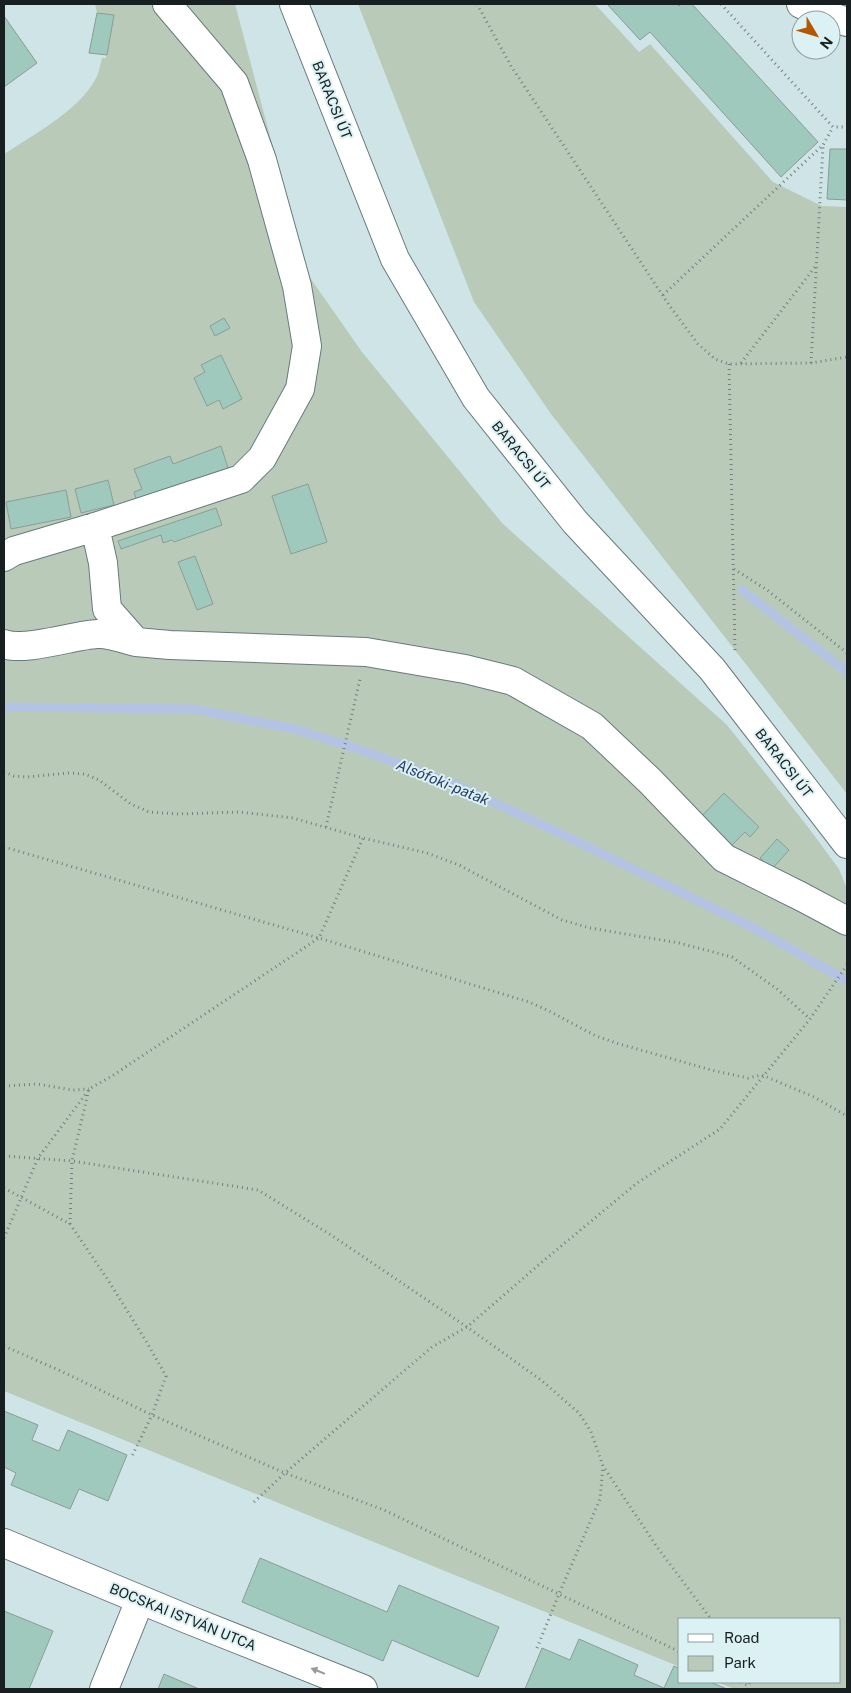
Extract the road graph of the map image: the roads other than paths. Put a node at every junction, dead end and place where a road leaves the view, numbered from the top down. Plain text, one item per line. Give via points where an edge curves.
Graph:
1 (167, 4) edge
2 (294, 4) edge
3 (801, 4) edge
4 (847, 22) edge
5 (95, 527) junction
6 (4, 557) edge
7 (103, 621) junction
8 (4, 644) edge
9 (847, 844) edge
10 (847, 921) edge
11 (4, 1543) edge
12 (140, 1600) junction
13 (104, 1689) edge
14 (363, 1689) edge

1 - 5 street via 234,83 262,160 297,286 307,346 300,390 262,458 241,478
2 - 9 street, BARACSI ÚT via 395,259 476,398 575,522 712,669
3 - 4 street
5 - 6 street via 14,551
5 - 7 street via 102,563
7 - 8 street via 62,640
7 - 10 street via 136,642 366,652 513,681 592,726 724,858
11 - 12 street, BOCSKAI ISTVÁN UTCA
12 - 13 street
14 -> 12 street, BOCSKAI ISTVÁN UTCA

